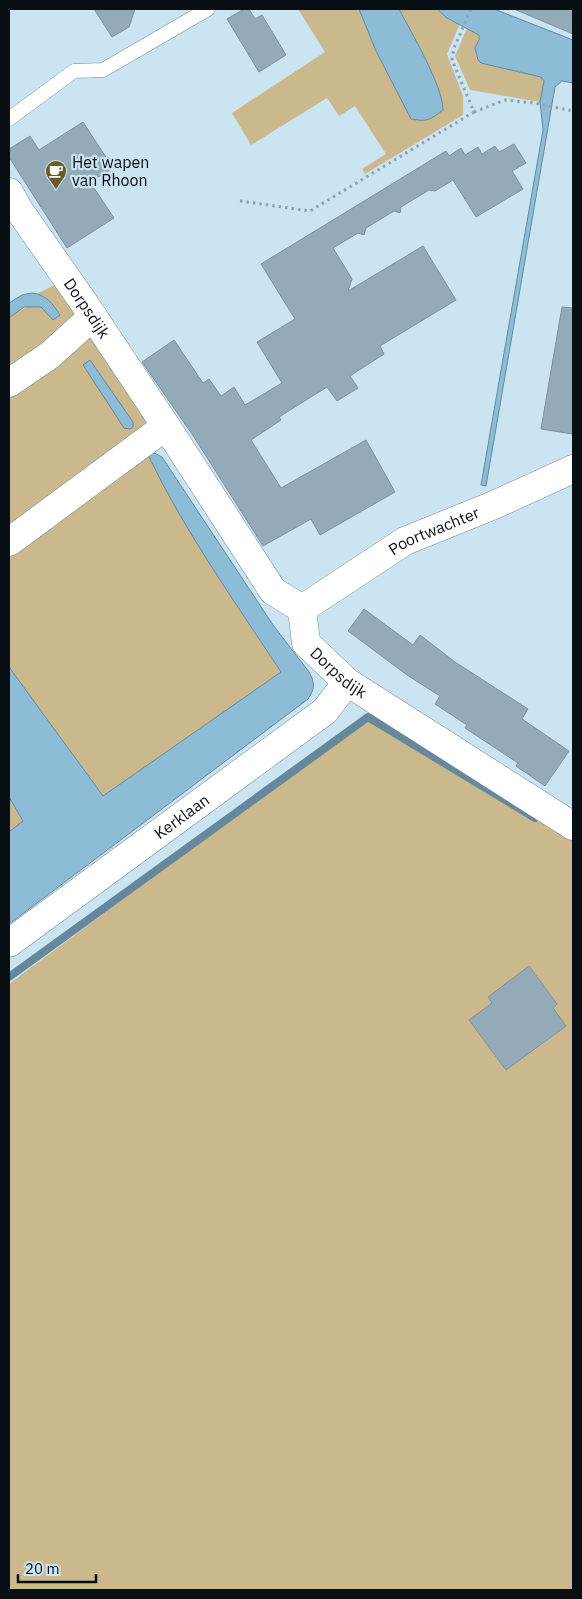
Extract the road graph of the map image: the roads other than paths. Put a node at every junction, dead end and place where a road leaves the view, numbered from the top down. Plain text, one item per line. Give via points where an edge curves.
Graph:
1 (208, 9) edge
2 (9, 119) edge
3 (9, 192) edge
4 (93, 316) junction
5 (9, 383) edge
6 (166, 426) junction
7 (573, 469) edge
8 (9, 542) edge
9 (302, 609) junction
10 (347, 682) junction
11 (573, 826) edge
12 (9, 943) edge

1 - 2 lane via 103,70 74,71
3 - 4 street, Dorpsdijk
4 - 5 street via 50,355
4 - 6 street, Dorpsdijk
6 - 8 street
6 - 9 street, Dorpsdijk via 273,591
7 - 9 street, Poortwachter via 405,541
9 - 10 street, Dorpsdijk via 306,643
10 - 11 street, Dorpsdijk
10 - 12 street, Kerklaan via 325,711

